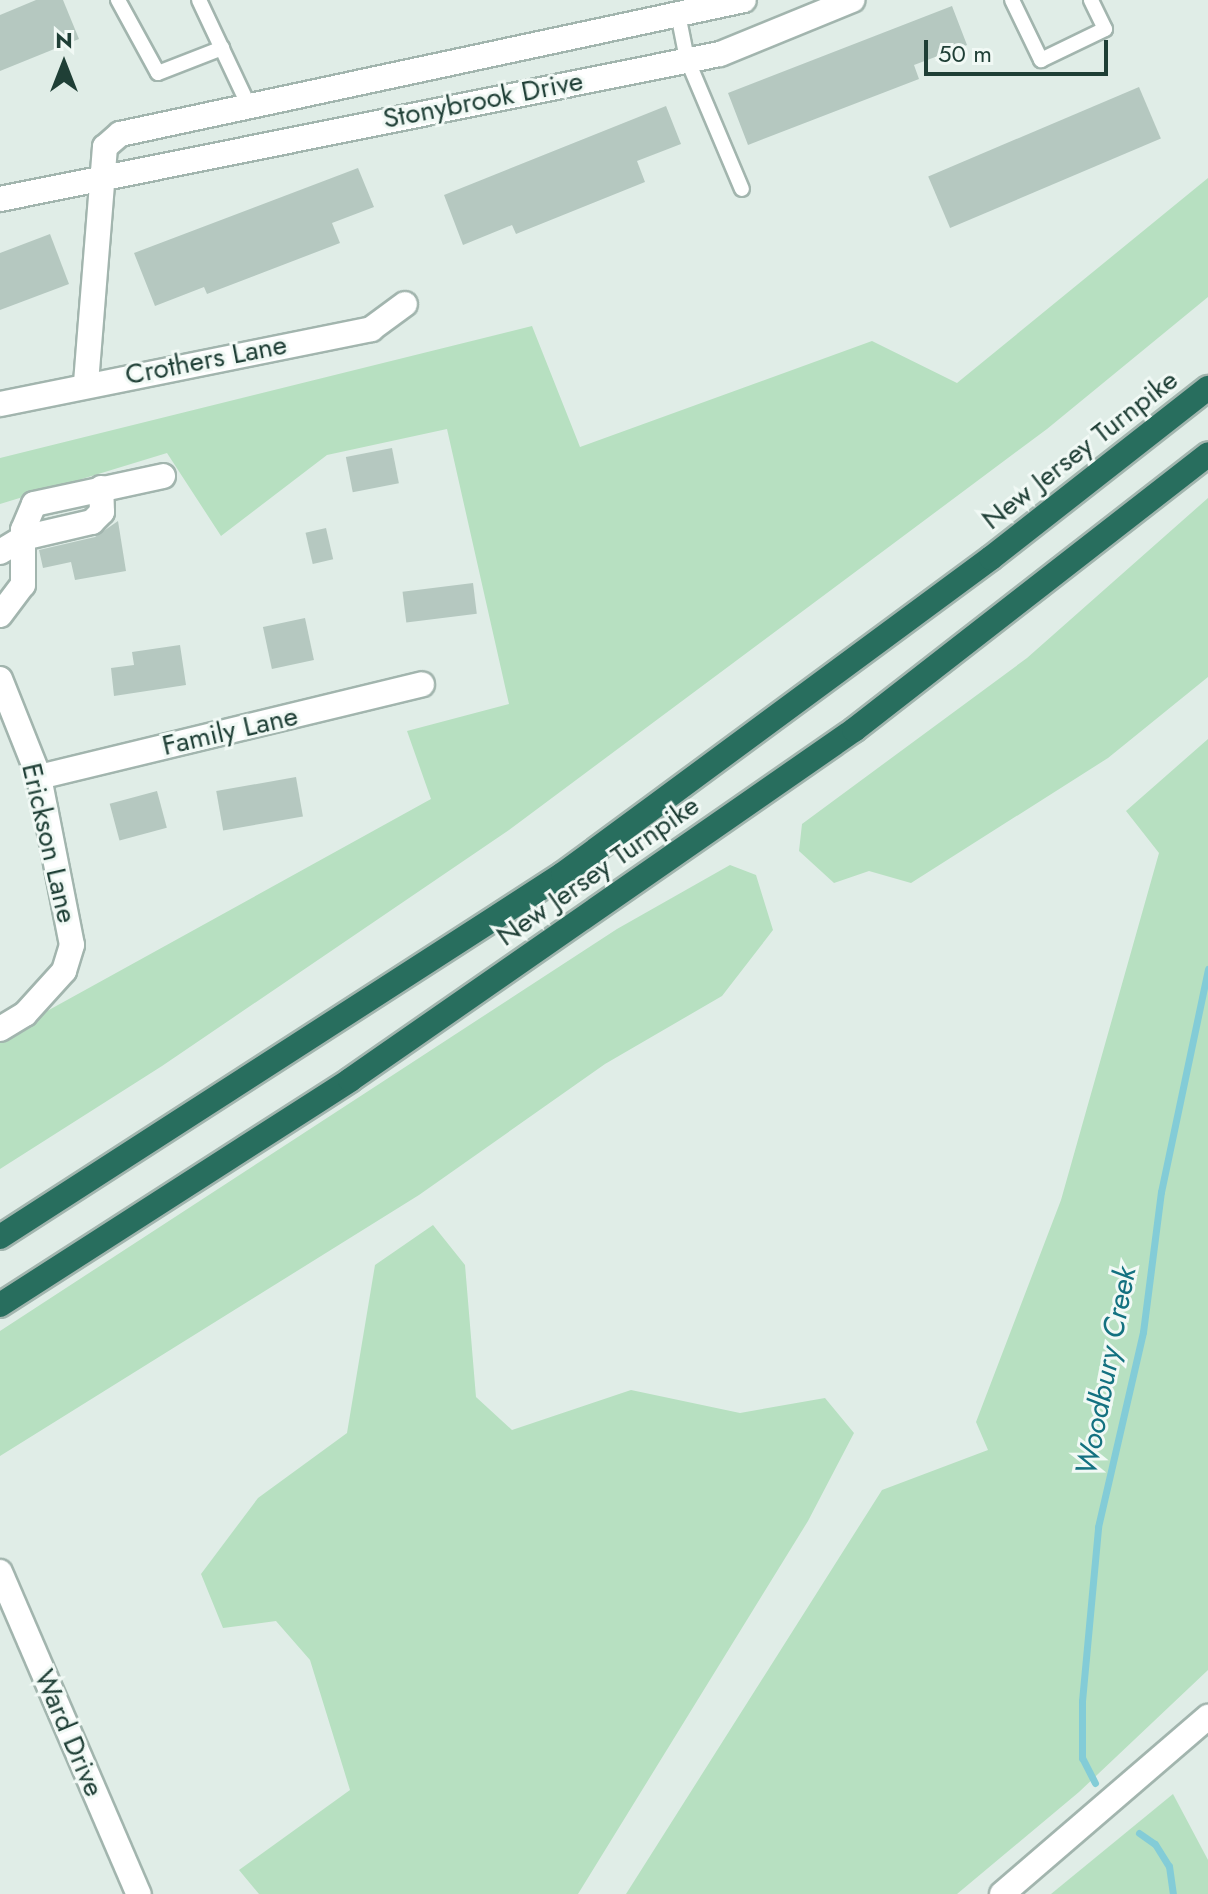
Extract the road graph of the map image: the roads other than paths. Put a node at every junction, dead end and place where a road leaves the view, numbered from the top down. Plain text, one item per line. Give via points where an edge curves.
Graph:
1 (118, 0) edge
2 (199, 0) edge
3 (744, 0) edge
4 (852, 0) edge
5 (1012, 0) edge
6 (1091, 0) edge
7 (708, 3) edge
8 (678, 14) junction
9 (222, 48) junction
10 (687, 59) junction
11 (248, 104) junction
12 (106, 176) junction
13 (742, 189) dead end
14 (0, 199) edge
15 (405, 304) dead end
16 (86, 383) junction
17 (1208, 388) edge
18 (0, 404) edge
19 (1208, 454) edge
20 (163, 476) dead end
21 (23, 538) junction
22 (0, 552) edge
23 (0, 615) edge
24 (0, 679) edge
25 (422, 684) dead end
26 (39, 777) junction
27 (0, 1029) edge
28 (0, 1237) edge
29 (0, 1305) edge
30 (0, 1572) edge
31 (1208, 1717) edge
32 (139, 1894) edge
33 (1002, 1894) edge

1 - 9 lane via 158,73
2 - 9 lane
3 - 7 street, Stonybrook Drive
4 - 10 street, Stonybrook Drive via 720,54
5 - 6 lane via 1041,60 1105,29
7 - 8 street, Stonybrook Drive
8 - 10 lane
8 - 11 street, Stonybrook Drive
9 - 11 lane
10 - 12 street, Stonybrook Drive
10 - 13 lane
11 - 12 street, Stonybrook Drive via 120,134 105,147
12 - 14 street, Stonybrook Drive
12 - 16 street
15 - 16 street, Crothers Lane via 371,329
16 - 18 street, Crothers Lane
17 - 28 highway, New Jersey Turnpike via 991,558 563,874
19 - 29 highway, New Jersey Turnpike via 854,730 350,1080
20 - 21 street via 101,488 102,512 92,522
21 - 22 street
21 - 23 street via 23,585
24 - 26 street, Erickson Lane
25 - 26 street, Family Lane
26 - 27 street, Erickson Lane via 72,945 64,971 25,1014
30 - 32 street, Ward Drive
31 - 33 street

